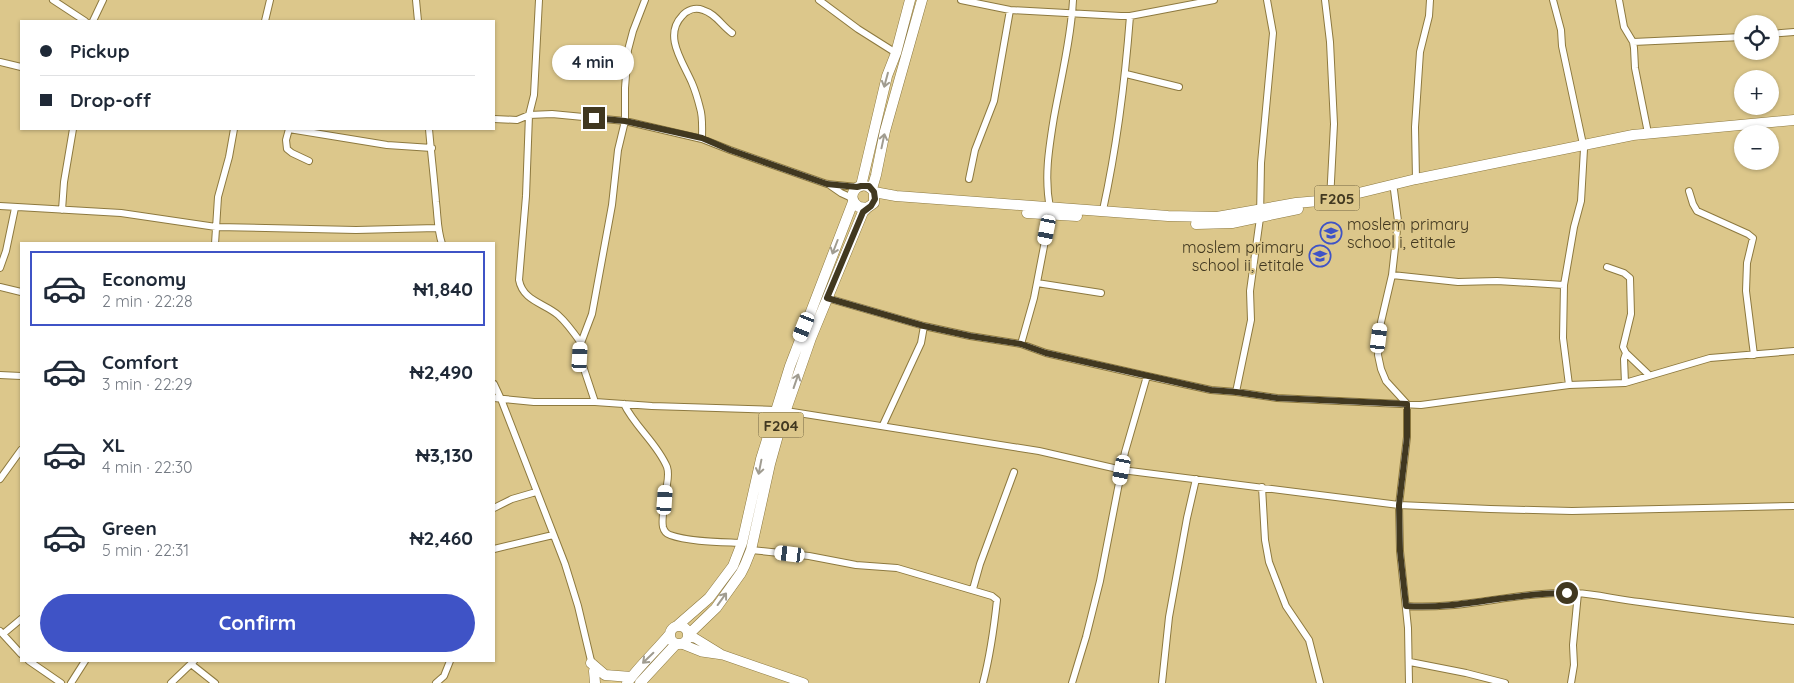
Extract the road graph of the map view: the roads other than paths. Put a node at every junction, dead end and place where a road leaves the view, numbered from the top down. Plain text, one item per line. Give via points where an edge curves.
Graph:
1 (53, 0) edge
2 (103, 0) edge
3 (270, 0) edge
4 (416, 0) edge
5 (539, 0) edge
6 (645, 0) edge
7 (820, 0) edge
8 (910, 0) edge
9 (922, 0) edge
10 (961, 0) edge
11 (1073, 0) edge
12 (1214, 0) edge
13 (1267, 0) edge
14 (1325, 0) edge
15 (1430, 0) edge
16 (1553, 0) edge
17 (1619, 0) edge
18 (1010, 10) junction
19 (1072, 15) junction
20 (1130, 16) junction
21 (83, 20) edge
22 (93, 20) edge
23 (266, 20) edge
24 (418, 20) edge
25 (1794, 32) edge
26 (732, 33) dead end
27 (1779, 33) edge
28 (1734, 37) edge
29 (1633, 42) junction
30 (896, 52) junction
31 (0, 62) edge
32 (20, 67) edge
33 (1126, 74) junction
34 (1179, 87) dead end
35 (529, 115) junction
36 (495, 118) edge
37 (625, 121) junction
38 (1793, 121) edge
39 (73, 130) edge
40 (234, 130) edge
41 (289, 130) edge
42 (295, 130) edge
43 (429, 130) edge
44 (1648, 133) junction
45 (702, 138) junction
46 (1584, 147) junction
47 (432, 148) junction
48 (309, 161) dead end
49 (969, 179) dead end
50 (1416, 179) junction
51 (827, 184) junction
52 (859, 186) junction
53 (873, 190) junction
54 (1394, 190) junction
55 (1689, 191) dead end
56 (853, 200) junction
57 (1330, 200) junction
58 (871, 205) junction
59 (0, 206) edge
60 (15, 208) junction
61 (62, 210) junction
62 (1103, 210) junction
63 (1050, 212) junction
64 (1260, 214) junction
65 (216, 227) junction
66 (437, 228) junction
67 (215, 242) edge
68 (441, 242) edge
69 (1607, 267) dead end
70 (0, 268) edge
71 (1392, 275) junction
72 (1037, 283) junction
73 (1564, 285) junction
74 (0, 287) edge
75 (20, 292) edge
76 (1101, 294) dead end
77 (827, 298) junction
78 (924, 326) junction
79 (581, 342) junction
80 (1021, 344) junction
81 (1794, 351) edge
82 (1626, 353) junction
83 (1754, 355) junction
84 (0, 374) edge
85 (1649, 375) junction
86 (20, 376) edge
87 (1147, 376) junction
88 (1625, 383) junction
89 (1569, 385) junction
90 (495, 386) edge
91 (1236, 392) junction
92 (495, 398) edge
93 (501, 399) junction
94 (595, 402) junction
95 (624, 404) junction
96 (1407, 404) junction
97 (781, 411) junction
98 (883, 425) junction
99 (20, 451) edge
100 (1122, 470) junction
101 (1014, 472) dead end
102 (0, 479) edge
103 (1196, 479) junction
104 (1262, 487) junction
105 (536, 492) junction
106 (1399, 505) junction
107 (1794, 506) edge
108 (495, 508) edge
109 (553, 536) junction
110 (742, 543) junction
111 (495, 549) edge
112 (752, 550) junction
113 (973, 590) junction
114 (1578, 593) junction
115 (1406, 606) junction
116 (20, 620) edge
117 (1794, 621) edge
118 (678, 625) junction
119 (2, 632) edge
120 (670, 634) junction
121 (684, 640) junction
122 (20, 653) edge
123 (30, 662) edge
124 (84, 662) edge
125 (450, 662) edge
126 (1410, 662) junction
127 (192, 663) edge
128 (593, 667) junction
129 (633, 681) edge
130 (61, 683) edge
131 (71, 683) edge
132 (171, 683) edge
133 (215, 683) edge
134 (436, 683) edge
135 (595, 683) edge
136 (599, 683) edge
137 (804, 683) edge
138 (983, 683) edge
139 (1072, 683) edge
140 (1162, 683) edge
141 (1320, 683) edge
142 (1409, 683) edge
143 (1506, 683) edge
144 (1571, 683) edge

1 - 21 street
2 - 22 street
3 - 23 street
4 - 24 street
5 - 35 street via 534,95
6 - 37 street via 628,50
7 - 30 street
8 - 30 main road, F204
53 -> 9 main road, F204 via 885,131
10 - 18 street
11 - 19 street
12 - 20 street
13 - 64 street via 1273,34
14 - 57 street via 1334,124
15 - 50 street via 1420,52
16 - 46 street
17 - 29 street via 1624,27
18 - 19 street
18 - 49 street via 994,101 975,150
19 - 20 street
19 - 63 street via 1047,166
20 - 33 street
25 - 27 street
26 - 45 street via 722,26 717,17 701,9 688,10 674,29 674,43 701,110
28 - 29 street
29 - 44 street
30 -> 52 main road, F204
31 - 32 street
33 - 34 street
33 - 62 street
35 - 36 street via 517,120
35 - 37 street
35 - 79 street via 519,271 521,288 532,300 558,315
37 - 45 street
37 - 79 street via 592,314
38 - 44 main road, F205
38 - 46 main road, F205
39 - 61 street
40 - 65 street via 218,197
41 - 48 street via 287,149
42 - 47 street via 388,145
43 - 47 street
44 - 46 main road, F205
45 - 51 street
46 - 50 main road, F205
46 - 54 main road, F205
46 - 73 street via 1581,201
47 - 66 street
50 - 57 main road, F205
51 - 52 street
51 - 56 street
52 - 53 main road via 869,186
52 - 56 main road, F204
53 - 58 main road, F204
53 - 63 main road, F205 via 905,197
54 - 64 main road, F205
54 - 71 street via 1398,221
55 - 83 street via 1697,211 1753,238 1747,263 1746,291
56 - 58 main road via 859,207
56 -> 97 main road, F204 via 796,347
57 - 64 main road, F205 via 1296,203
58 - 63 main road, F205 via 928,204
58 - 77 main road, F204 via 863,212
59 - 60 street
60 - 61 street
60 - 70 street
61 - 65 street
62 - 63 main road, F205
62 - 64 main road, F205 via 1204,217
63 - 64 main road, F205 via 1212,224
63 - 72 street
64 - 91 street via 1250,291 1251,320
65 - 66 street
65 - 67 street
66 - 68 street
69 - 82 street via 1630,278 1631,314 1623,347
71 - 73 street via 1458,282
71 - 96 street via 1381,322 1378,355 1386,380
72 - 76 street
72 - 80 street
73 - 89 street via 1563,338
74 - 75 street
77 - 78 street
97 -> 77 main road, F204
78 - 80 street
78 - 98 street via 915,358
79 - 94 street via 580,357
80 - 87 street via 1046,353
81 - 83 street
82 - 85 street
82 - 88 street
83 - 85 street via 1710,358
84 - 86 street
85 - 88 street
87 - 91 street
87 - 100 street
88 - 89 street
89 - 96 street via 1421,405
90 - 93 street
91 - 96 street via 1277,398
92 - 93 street
93 - 94 street
93 - 105 street
94 - 95 street
95 - 97 street
95 - 110 street via 667,469 669,477 663,530 669,535 690,539
96 - 106 street via 1407,437
97 - 98 street
97 -> 110 main road, F204 via 761,459
97 - 112 main road, F204
98 - 100 street via 1040,450
99 - 102 street
100 - 103 street
100 - 139 street via 1100,581
101 - 113 street
103 - 104 street
103 - 140 street via 1169,617
104 - 106 street
104 - 141 street via 1269,562 1286,606 1309,640
105 - 108 street
105 - 109 street
106 - 107 street via 1572,511
106 - 115 street
109 - 111 street
109 - 128 street via 573,590
110 - 118 main road, F204 via 733,566 717,589
112 - 113 street via 897,568
121 -> 112 main road, F204 via 724,598
113 - 138 street via 997,600
114 - 115 street via 1541,594 1444,606
114 - 117 street
114 - 144 street
115 - 126 street
116 - 119 street
118 - 120 main road, F204
118 - 121 main road via 686,628
119 - 122 street
120 - 121 main road via 671,640
120 -> 129 main road, F204
121 - 129 main road, F204
121 - 137 street via 702,652 723,655
123 - 130 street
124 - 131 street
125 - 134 street via 444,676
126 - 142 street
126 - 143 street
127 - 132 street
127 - 133 street
128 - 129 main road via 605,675
128 - 135 main road
128 - 136 street

